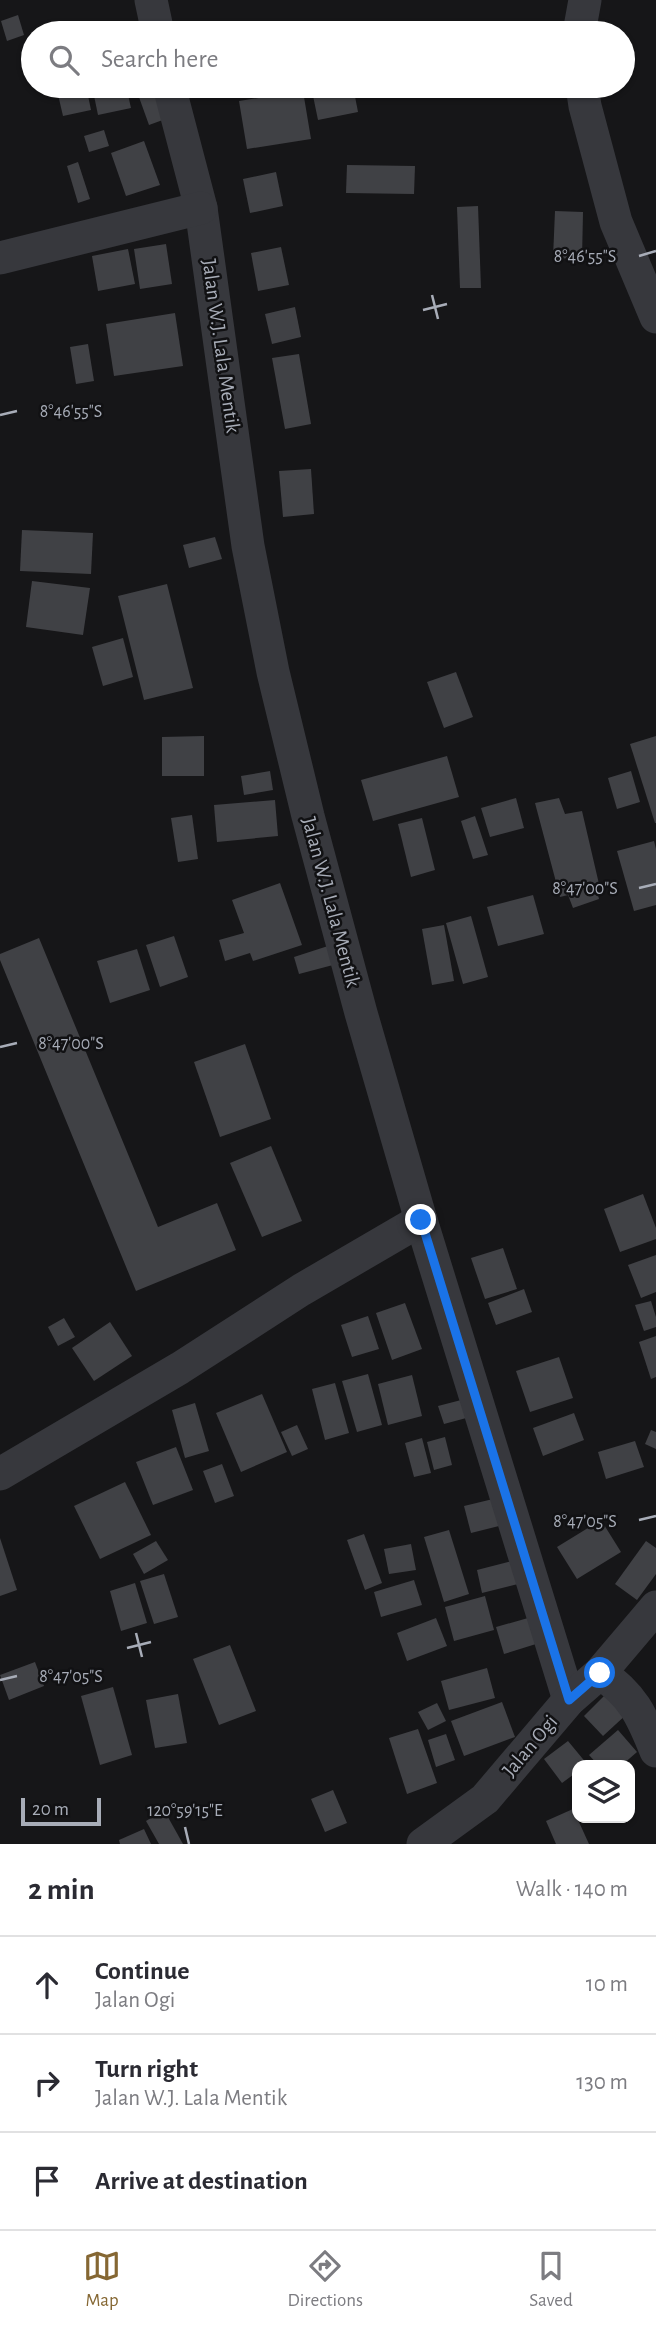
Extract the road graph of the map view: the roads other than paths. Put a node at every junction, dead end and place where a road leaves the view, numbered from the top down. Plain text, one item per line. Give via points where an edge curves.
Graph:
1 (151, 0) edge
2 (585, 0) edge
3 (155, 21) edge
4 (581, 21) edge
5 (172, 98) edge
6 (584, 98) edge
7 (201, 208) junction
8 (0, 258) edge
9 (656, 317) edge
10 (421, 1220) junction
11 (0, 1474) edge
12 (656, 1607) edge
13 (600, 1673) junction
14 (569, 1700) junction
15 (656, 1751) edge
16 (424, 1844) edge

1 - 3 street
2 - 4 street
5 - 7 street, Jalan W.J. Lala Mentik
6 - 9 street via 616,222
7 - 8 street
7 - 10 street, Jalan W.J. Lala Mentik via 248,547 273,672 360,1013
10 - 11 street
10 - 14 street, Jalan W.J. Lala Mentik
12 - 13 street, Jalan Ogi
13 - 14 street, Jalan Ogi
13 - 15 street via 618,1685 640,1713
14 - 16 street, Jalan Ogi via 485,1799

